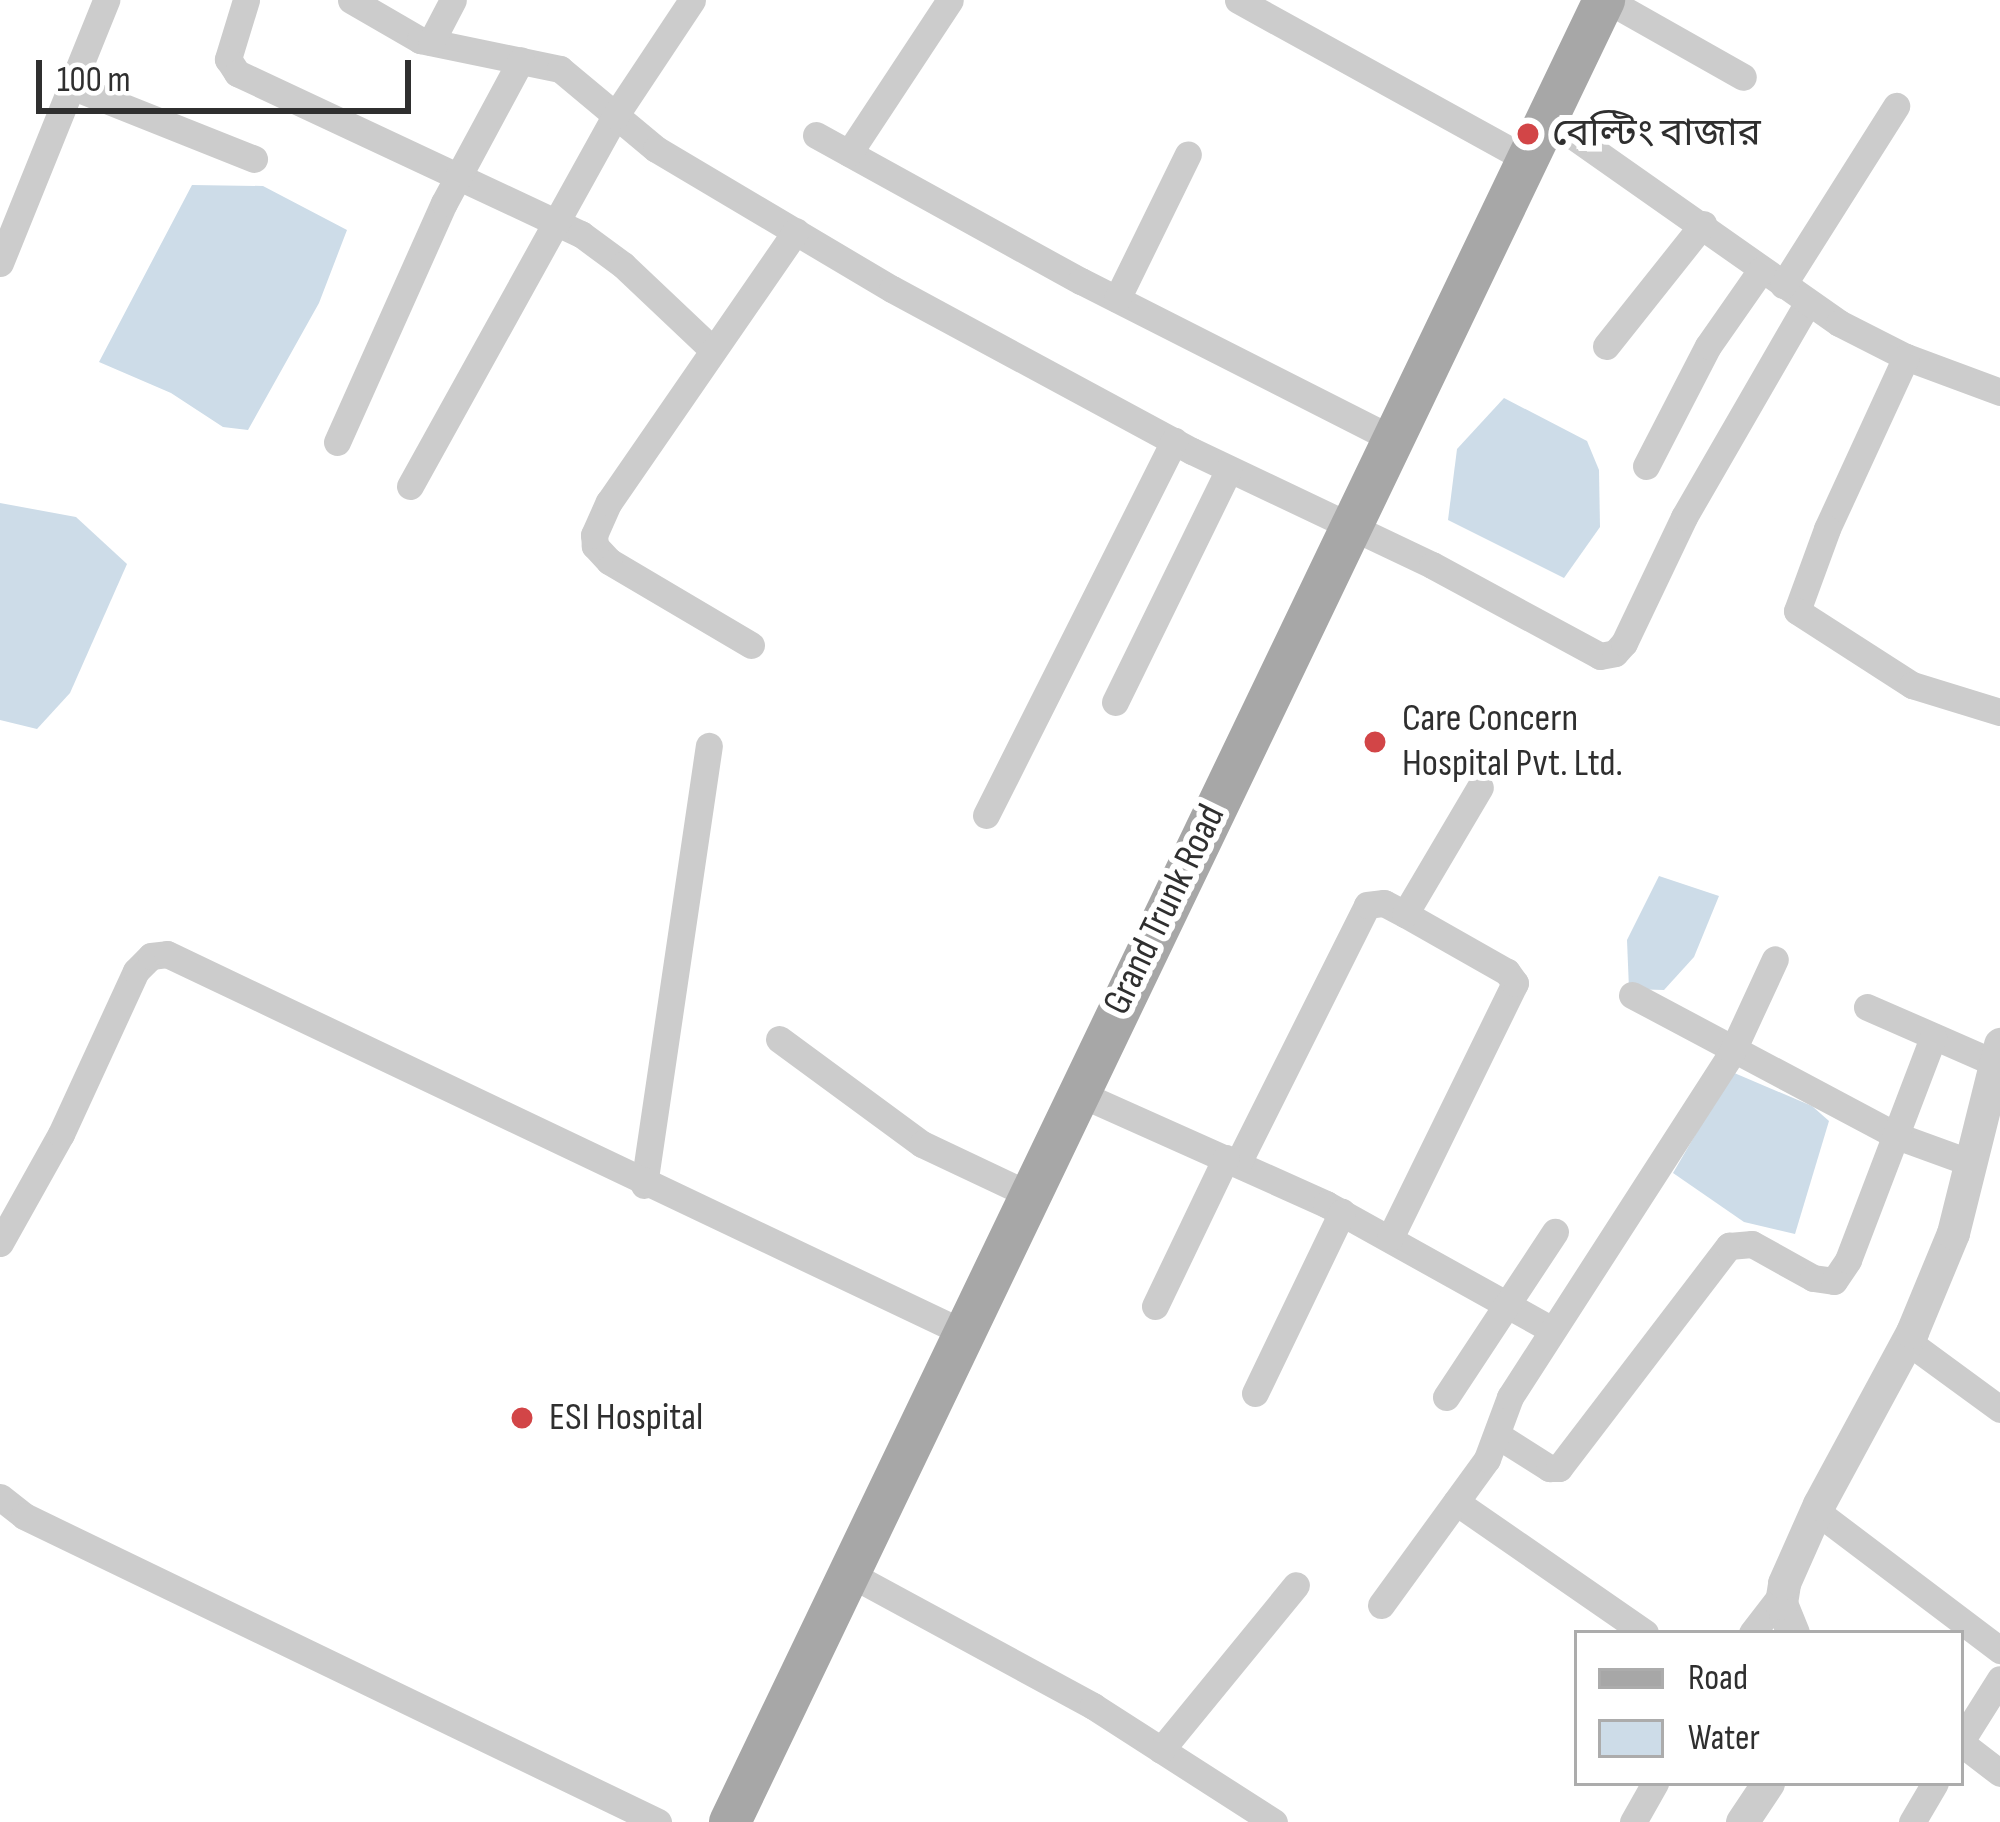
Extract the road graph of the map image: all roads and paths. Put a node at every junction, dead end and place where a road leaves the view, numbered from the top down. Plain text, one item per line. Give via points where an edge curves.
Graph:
1 (106, 0) edge
2 (247, 0) edge
3 (351, 0) edge
4 (453, 0) edge
5 (692, 0) edge
6 (950, 0) edge
7 (1238, 0) edge
8 (1605, 0) edge
9 (431, 42) junction
10 (521, 60) junction
11 (1743, 77) dead end
12 (71, 86) junction
13 (1896, 106) dead end
14 (615, 116) junction
15 (1546, 117) junction
16 (816, 135) dead end
17 (849, 153) junction
18 (1188, 154) dead end
19 (254, 159) dead end
20 (1526, 159) junction
21 (457, 178) junction
22 (556, 222) junction
23 (1703, 224) junction
24 (796, 231) junction
25 (0, 263) edge
26 (1772, 277) junction
27 (1117, 299) junction
28 (1808, 302) junction
29 (1606, 346) dead end
30 (713, 350) junction
31 (1906, 357) junction
32 (2000, 392) edge
33 (1393, 439) junction
34 (1174, 441) junction
35 (337, 442) dead end
36 (1646, 466) dead end
37 (1229, 469) junction
38 (410, 486) dead end
39 (1352, 526) junction
40 (751, 645) dead end
41 (1114, 702) dead end
42 (2000, 712) edge
43 (709, 746) dead end
44 (1480, 787) dead end
45 (986, 815) dead end
46 (1405, 914) junction
47 (1775, 958) dead end
48 (1632, 995) dead end
49 (1868, 1007) dead end
50 (1933, 1036) junction
51 (779, 1039) dead end
52 (1732, 1052) junction
53 (1999, 1058) edge
54 (1078, 1093) junction
55 (1897, 1136) junction
56 (1232, 1161) junction
57 (1971, 1163) junction
58 (644, 1185) junction
59 (1030, 1195) junction
60 (1342, 1212) junction
61 (1555, 1232) dead end
62 (1390, 1238) junction
63 (0, 1244) edge
64 (1507, 1304) junction
65 (1155, 1306) dead end
66 (1552, 1330) junction
67 (964, 1333) junction
68 (1906, 1341) junction
69 (1255, 1393) dead end
70 (1446, 1396) dead end
71 (2000, 1409) edge
72 (1497, 1435) junction
73 (0, 1497) edge
74 (1456, 1502) junction
75 (1816, 1511) junction
76 (850, 1574) junction
77 (1296, 1586) dead end
78 (1782, 1594) junction
79 (1382, 1605) dead end
80 (1641, 1630) edge
81 (1754, 1630) edge
82 (1791, 1630) edge
83 (2000, 1651) edge
84 (2000, 1679) edge
85 (1964, 1737) edge
86 (1964, 1744) edge
87 (1161, 1750) junction
88 (2000, 1773) edge
89 (1653, 1786) edge
90 (1766, 1786) edge
91 (1934, 1786) edge
92 (658, 1822) edge
93 (730, 1822) edge
94 (1274, 1822) edge
95 (1634, 1822) edge
96 (1742, 1822) edge
97 (1912, 1822) edge

1 - 12 street
2 - 21 street via 228,59 237,74
3 - 9 street via 400,33
4 - 9 street
5 - 14 street
6 - 17 street
7 - 20 street
8 - 11 street
8 - 15 main road, Grand Trunk Road
9 - 10 street
10 - 14 street via 567,74
10 - 21 street
12 - 19 street
12 - 25 street
13 - 26 street
14 - 22 street
14 - 24 street
15 - 20 main road, Grand Trunk Road
15 - 23 street
16 - 17 street
17 - 27 street
18 - 27 street
20 - 33 main road, Grand Trunk Road
21 - 22 street
21 - 35 street
22 - 30 street via 603,248
22 - 38 street
23 - 26 street
23 - 29 street
24 - 30 street
24 - 34 street
26 - 28 street
26 - 36 street via 1708,346
27 - 33 street
28 - 31 street
28 - 39 street via 1684,517 1624,643 1609,657
30 - 40 street via 609,502 595,546
31 - 32 street
31 - 42 street via 1797,611 1912,685
33 - 39 main road, Grand Trunk Road
34 - 37 street
34 - 45 street
37 - 39 street
37 - 41 street
39 - 54 main road, Grand Trunk Road
43 - 58 street
44 - 46 street
46 - 56 street via 1367,905
46 - 62 street via 1515,983
47 - 52 street
48 - 52 street
49 - 50 street
50 - 53 street
50 - 55 street
51 - 59 street via 922,1144
52 - 55 street
52 - 66 street
53 - 57 street
54 - 56 street
54 - 59 main road, Grand Trunk Road
55 - 57 street
55 - 72 street via 1834,1281 1752,1244 1729,1246 1559,1468
56 - 60 street
56 - 65 street
57 - 68 street via 1953,1233
58 - 63 street via 167,954 136,971
58 - 67 street
59 - 67 main road, Grand Trunk Road
60 - 62 street
60 - 69 street
61 - 64 street
62 - 64 street
64 - 66 street
64 - 70 street
66 - 72 street via 1499,1417
67 - 76 main road, Grand Trunk Road
68 - 71 street
68 - 75 street
72 - 74 street
73 - 92 street via 42,1525
74 - 79 street
74 - 80 street
75 - 78 street
75 - 83 street
76 - 87 street
76 - 93 main road, Grand Trunk Road
77 - 87 street
78 - 81 street
78 - 82 street
84 - 85 street
86 - 88 street
87 - 94 street
89 - 95 street
90 - 96 street
91 - 97 street

